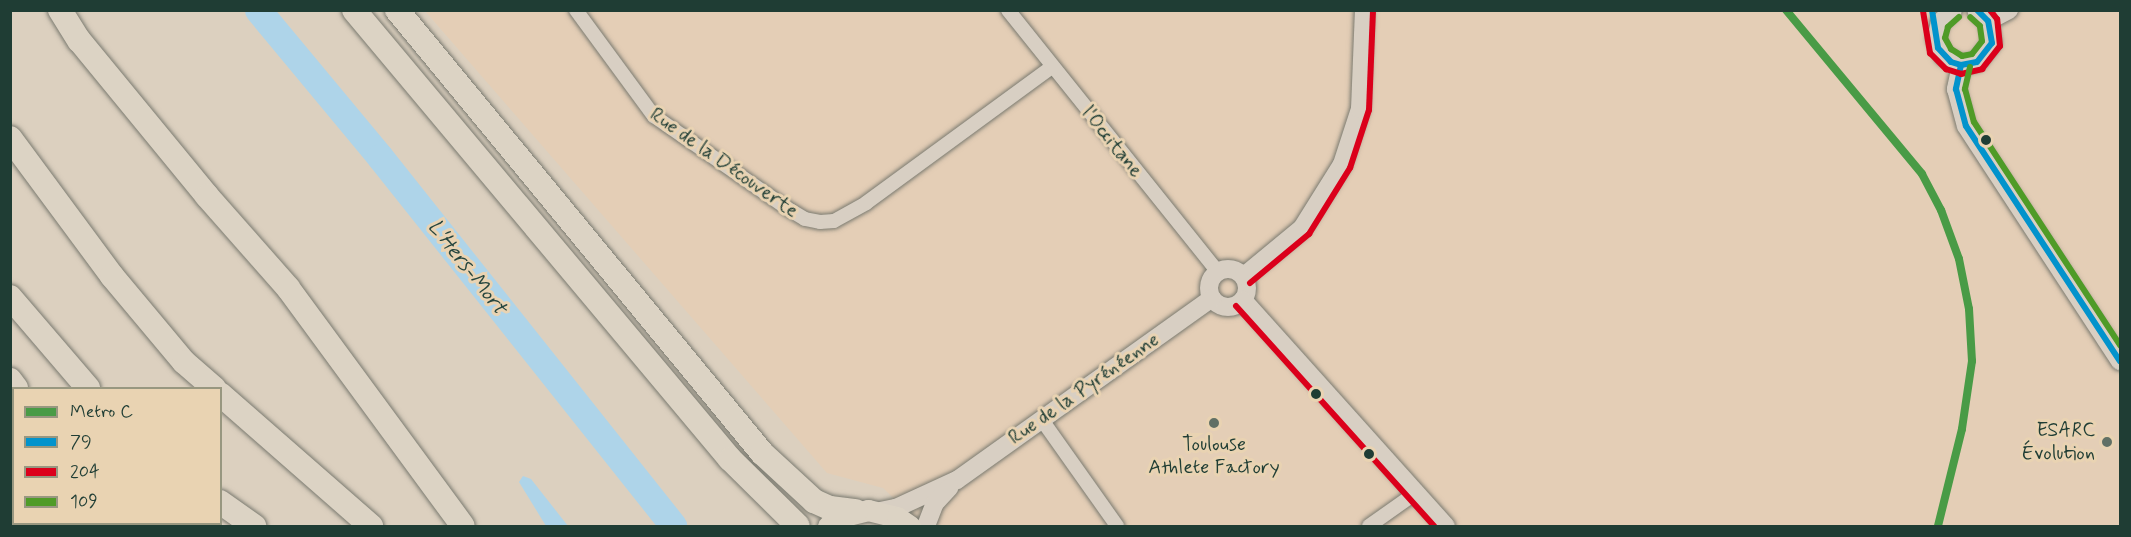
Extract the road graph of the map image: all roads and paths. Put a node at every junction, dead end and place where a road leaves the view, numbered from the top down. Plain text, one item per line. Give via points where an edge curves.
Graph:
1 (60, 10) edge
2 (354, 10) edge
3 (397, 10) edge
4 (576, 10) edge
5 (1008, 10) edge
6 (1364, 10) edge
7 (1932, 10) edge
8 (1953, 10) edge
9 (2009, 10) edge
10 (1982, 16) edge
11 (1936, 29) junction
12 (1960, 65) junction
13 (1053, 68) junction
14 (10, 138) edge
15 (1217, 271) junction
16 (1244, 276) junction
17 (1212, 298) junction
18 (1243, 300) junction
19 (13, 301) edge
20 (2121, 361) edge
21 (87, 387) edge
22 (213, 387) edge
23 (222, 396) edge
24 (1041, 420) junction
25 (957, 480) junction
26 (1417, 492) junction
27 (222, 503) edge
28 (856, 511) junction
29 (880, 511) junction
30 (254, 526) edge
31 (371, 526) edge
32 (463, 526) edge
33 (798, 526) edge
34 (828, 526) edge
35 (910, 526) edge
36 (926, 526) edge
37 (1117, 526) edge
38 (1369, 526) edge
39 (1446, 526) edge

1 - 32 highway via 79,40 295,297
2 - 33 highway via 730,459
3 - 28 highway via 762,453 814,501
4 - 13 street, Rue de la Découverte via 654,116 798,215 820,222 834,220 866,203
5 - 13 street, l'Occitane
6 - 16 street via 1360,109 1342,164 1325,197 1302,228
7 - 11 street
8 - 11 street
9 - 10 street
10 - 12 street via 1993,36 1989,51 1977,62
11 - 12 street via 1938,48 1951,62
12 - 20 street via 1956,89 1966,126
13 - 15 street, l'Occitane
14 - 22 highway via 111,276 184,362
15 - 16 street via 1235,269
15 - 17 street via 1210,281
16 - 18 street via 1248,289
17 - 18 street via 1227,307
17 - 24 street, Rue de la Pyrénéenne
18 - 26 street
19 - 21 highway
23 - 31 highway
24 - 25 street, Rue de la Pyrénéenne
24 - 37 street
25 - 29 street, Rue de la Pyrénéenne via 896,508
25 - 36 street, Rue de la Pyrénéenne via 935,503
26 - 38 street
26 - 39 street
27 - 30 highway
28 - 29 main road
28 - 34 main road
29 - 35 main road

